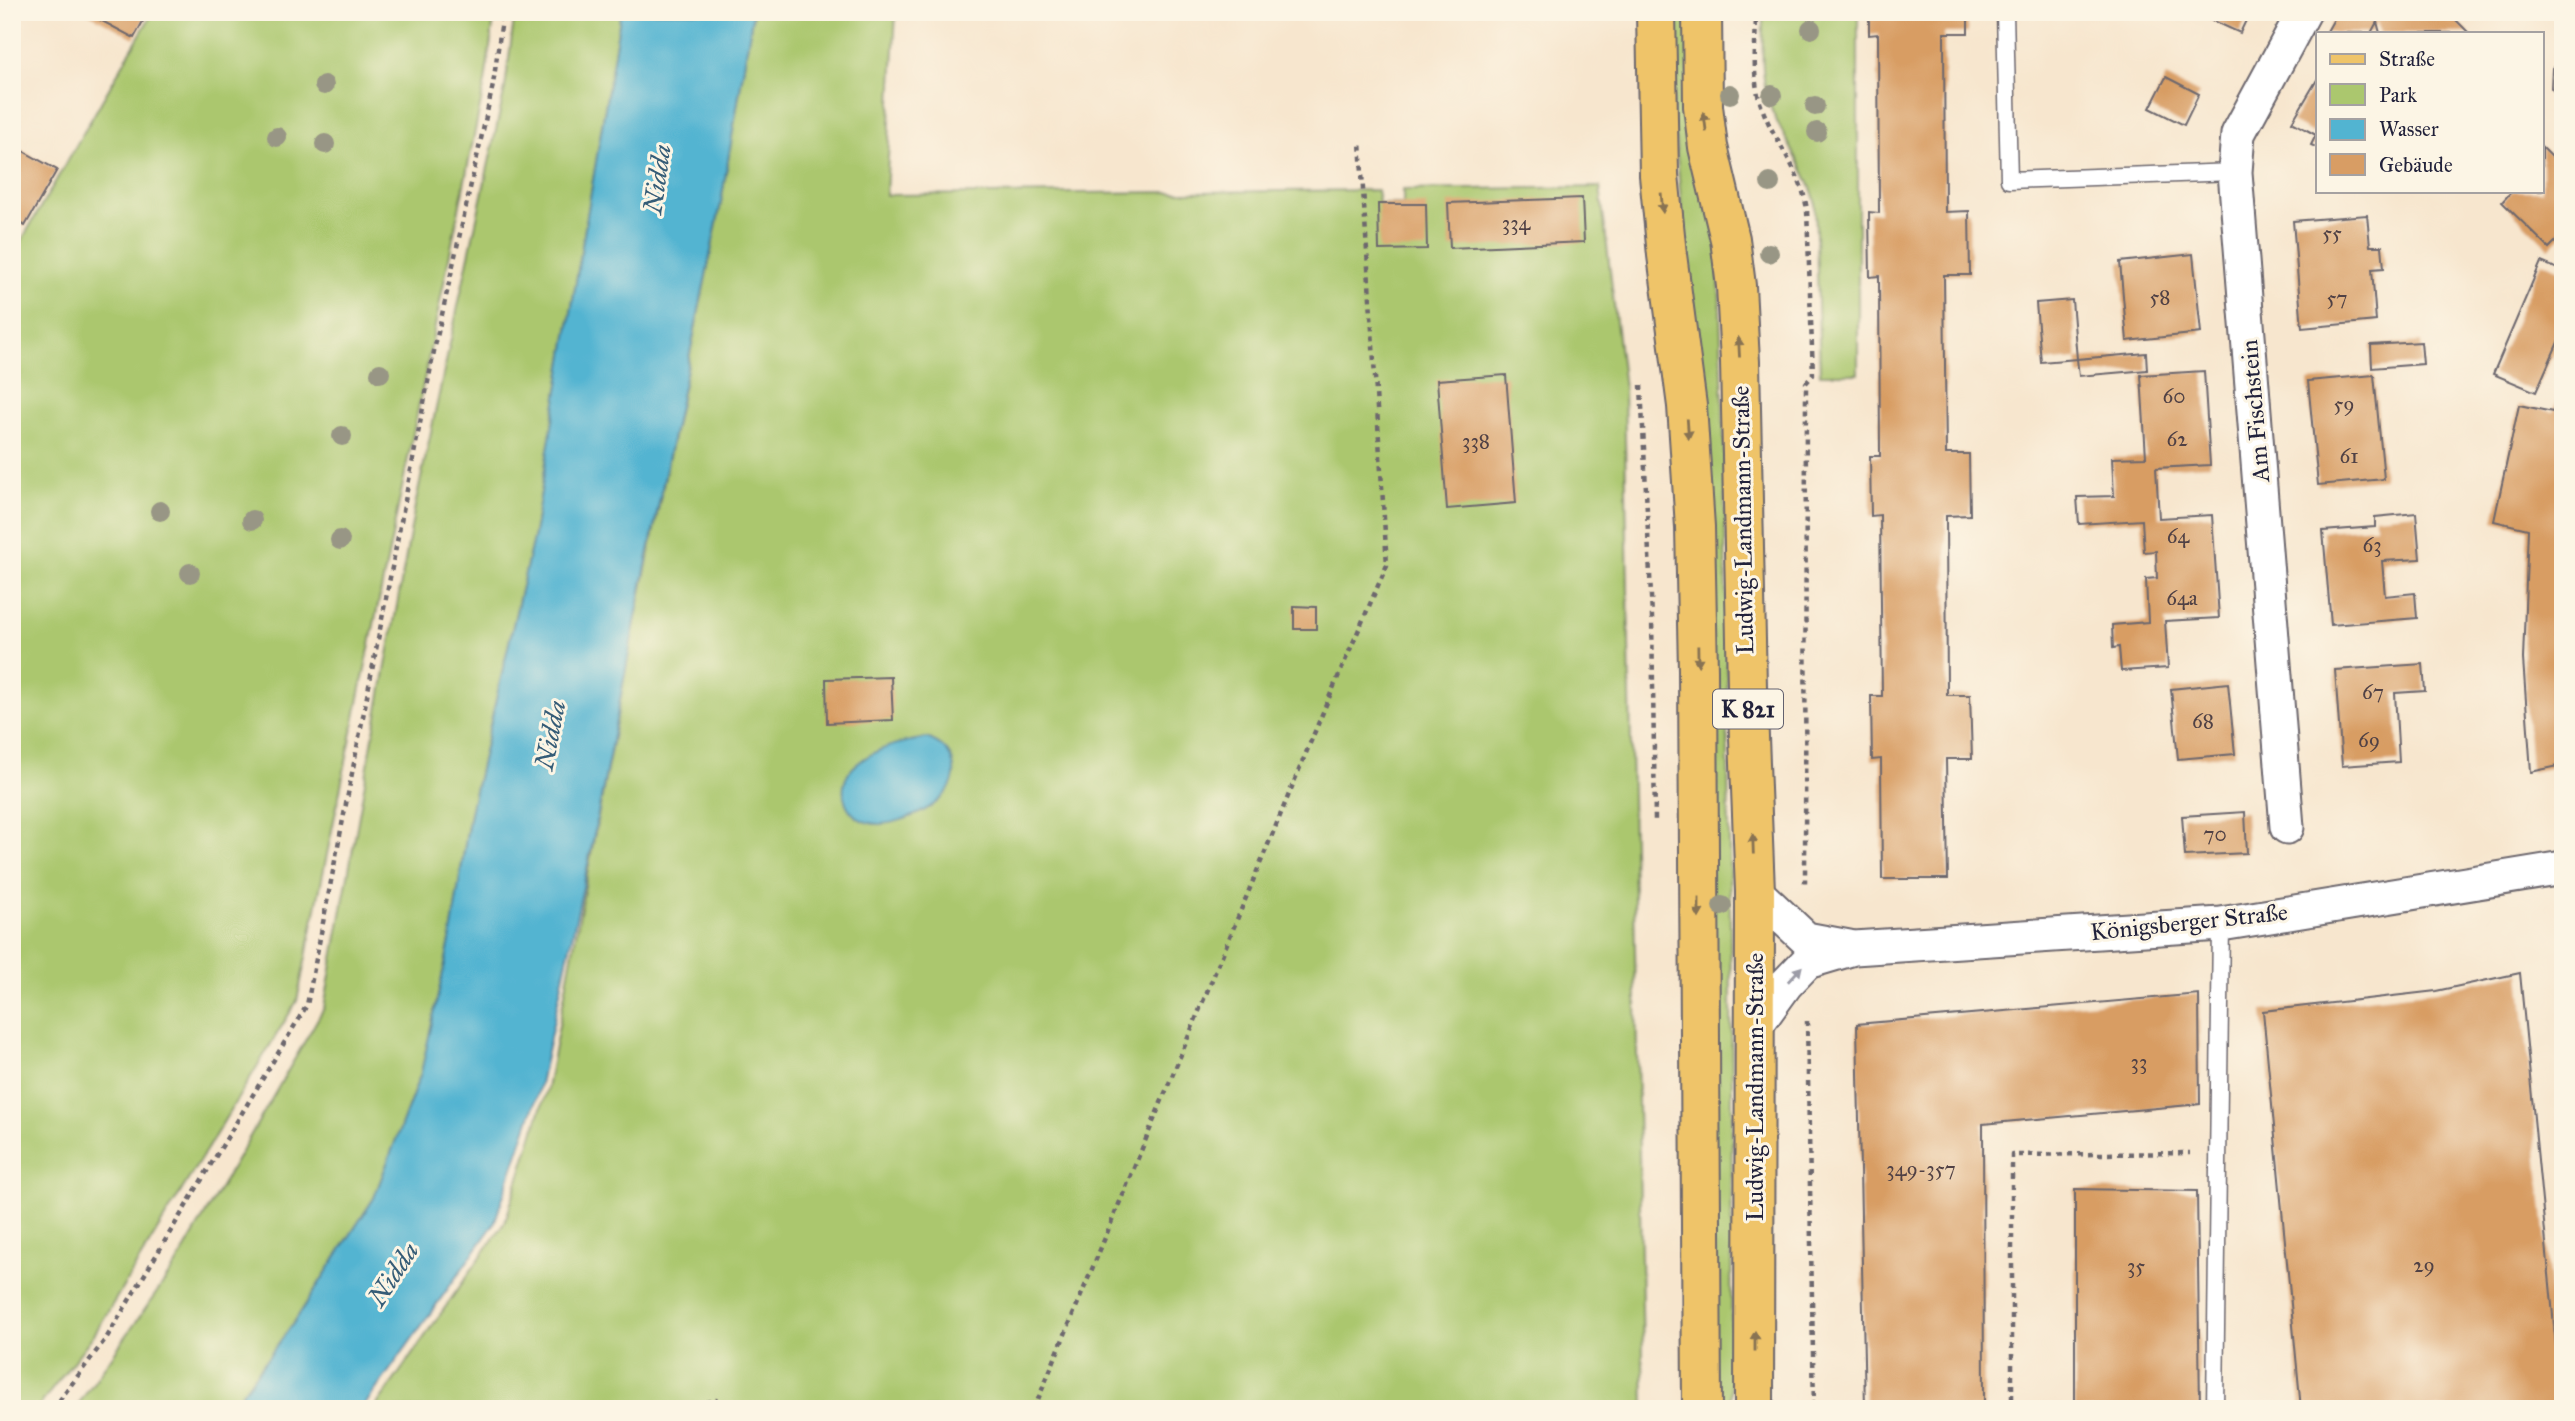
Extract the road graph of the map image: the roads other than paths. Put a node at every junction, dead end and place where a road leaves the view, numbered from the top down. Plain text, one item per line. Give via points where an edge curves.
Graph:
1 (1656, 12) edge
2 (1702, 12) edge
3 (2005, 12) edge
4 (2304, 12) edge
5 (2235, 172) junction
6 (2287, 827) dead end
7 (2563, 868) edge
8 (1755, 891) junction
9 (2221, 924) junction
10 (1854, 948) junction
11 (1755, 1027) junction
12 (1702, 1409) edge
13 (1754, 1409) edge
14 (2215, 1409) edge

1 -> 12 main road, Ludwig-Landmann-Straße / K 821 via 1659,175 1687,406 1695,527
8 -> 2 main road, Ludwig-Landmann-Straße / K 821 via 1735,286 1703,106
3 - 5 lane via 2009,180
4 - 5 street, Am Fischstein via 2238,134
5 - 6 street, Am Fischstein
7 - 9 street, Königsberger Straße
8 - 10 street, Königsberger Straße via 1806,939
8 - 11 main road, Ludwig-Landmann-Straße / K 821
9 - 10 street, Königsberger Straße
9 - 14 lane
11 -> 10 street, Königsberger Straße via 1807,962
13 -> 11 main road, Ludwig-Landmann-Straße / K 821

